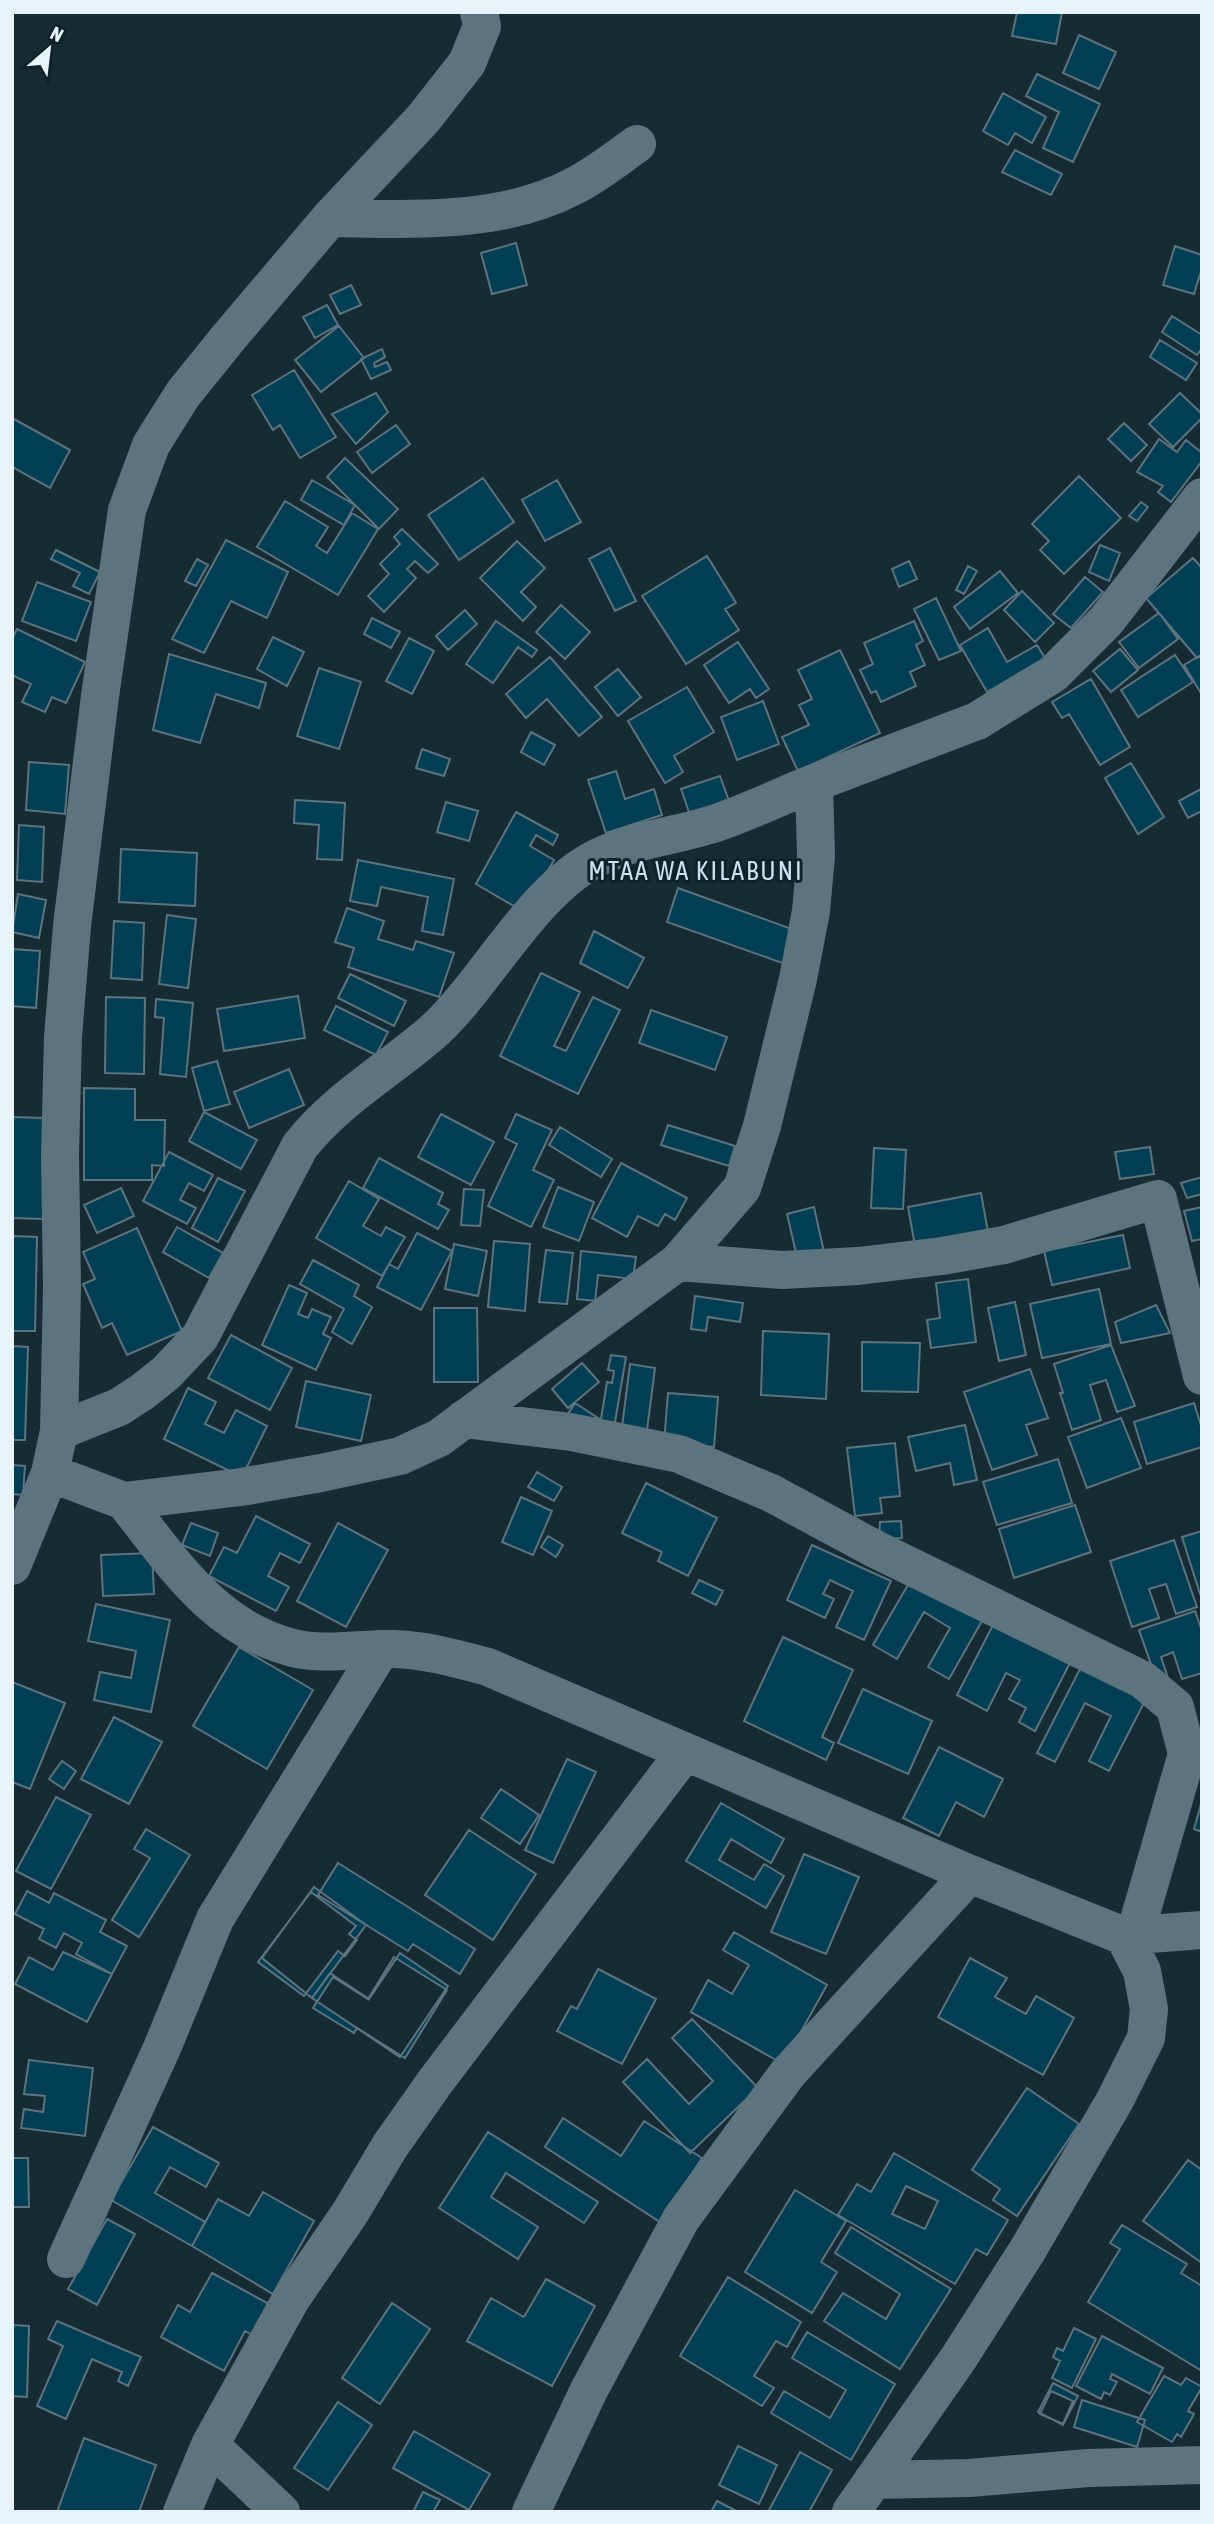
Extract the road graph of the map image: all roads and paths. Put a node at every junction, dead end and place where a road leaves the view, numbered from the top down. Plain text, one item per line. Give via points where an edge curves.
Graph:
1 (479, 12) edge
2 (637, 144) dead end
3 (330, 218) junction
4 (1202, 497) edge
5 (814, 783) junction
6 (678, 1262) junction
7 (1202, 1376) edge
8 (464, 1419) junction
9 (59, 1431) junction
10 (50, 1473) junction
11 (124, 1501) junction
12 (12, 1566) edge
13 (381, 1649) junction
14 (685, 1752) junction
15 (970, 1874) junction
16 (1202, 1930) edge
17 (1130, 1935) junction
18 (65, 2259) dead end
19 (210, 2445) junction
20 (1202, 2465) edge
21 (873, 2480) junction
22 (182, 2512) edge
23 (281, 2512) edge
24 (531, 2512) edge
25 (851, 2512) edge

1 - 3 street via 482,26 467,63 423,119
2 - 3 street via 575,186 528,206 461,217
3 - 9 street via 183,394 151,445 127,510 72,926 63,1037
4 - 5 street via 1106,621 1053,674 976,721
5 - 6 street via 816,856 811,911 762,1126 742,1188
5 - 9 street via 716,823 637,842 598,857 551,893 438,1027 360,1087 300,1146 200,1337 142,1392 119,1407
6 - 7 street via 782,1270 942,1256 1004,1245 1158,1199
6 - 8 street
8 - 11 street via 439,1438 400,1456 321,1474
8 - 17 street via 559,1430 679,1454 771,1493 1143,1680 1175,1707 1187,1754
9 - 10 street
10 - 11 street
10 - 12 street
11 - 13 street via 193,1588 250,1632 295,1649
13 - 14 street via 433,1652 488,1667
13 - 18 street via 215,1919 162,2048
14 - 15 street
14 - 19 street via 390,2146 291,2299
15 - 17 street
15 - 24 street via 788,2073 681,2220 589,2390
16 - 17 street
17 - 21 street via 1149,2010 1146,2038 1027,2251
19 - 22 street
19 - 23 street
20 - 21 street
21 - 25 street

